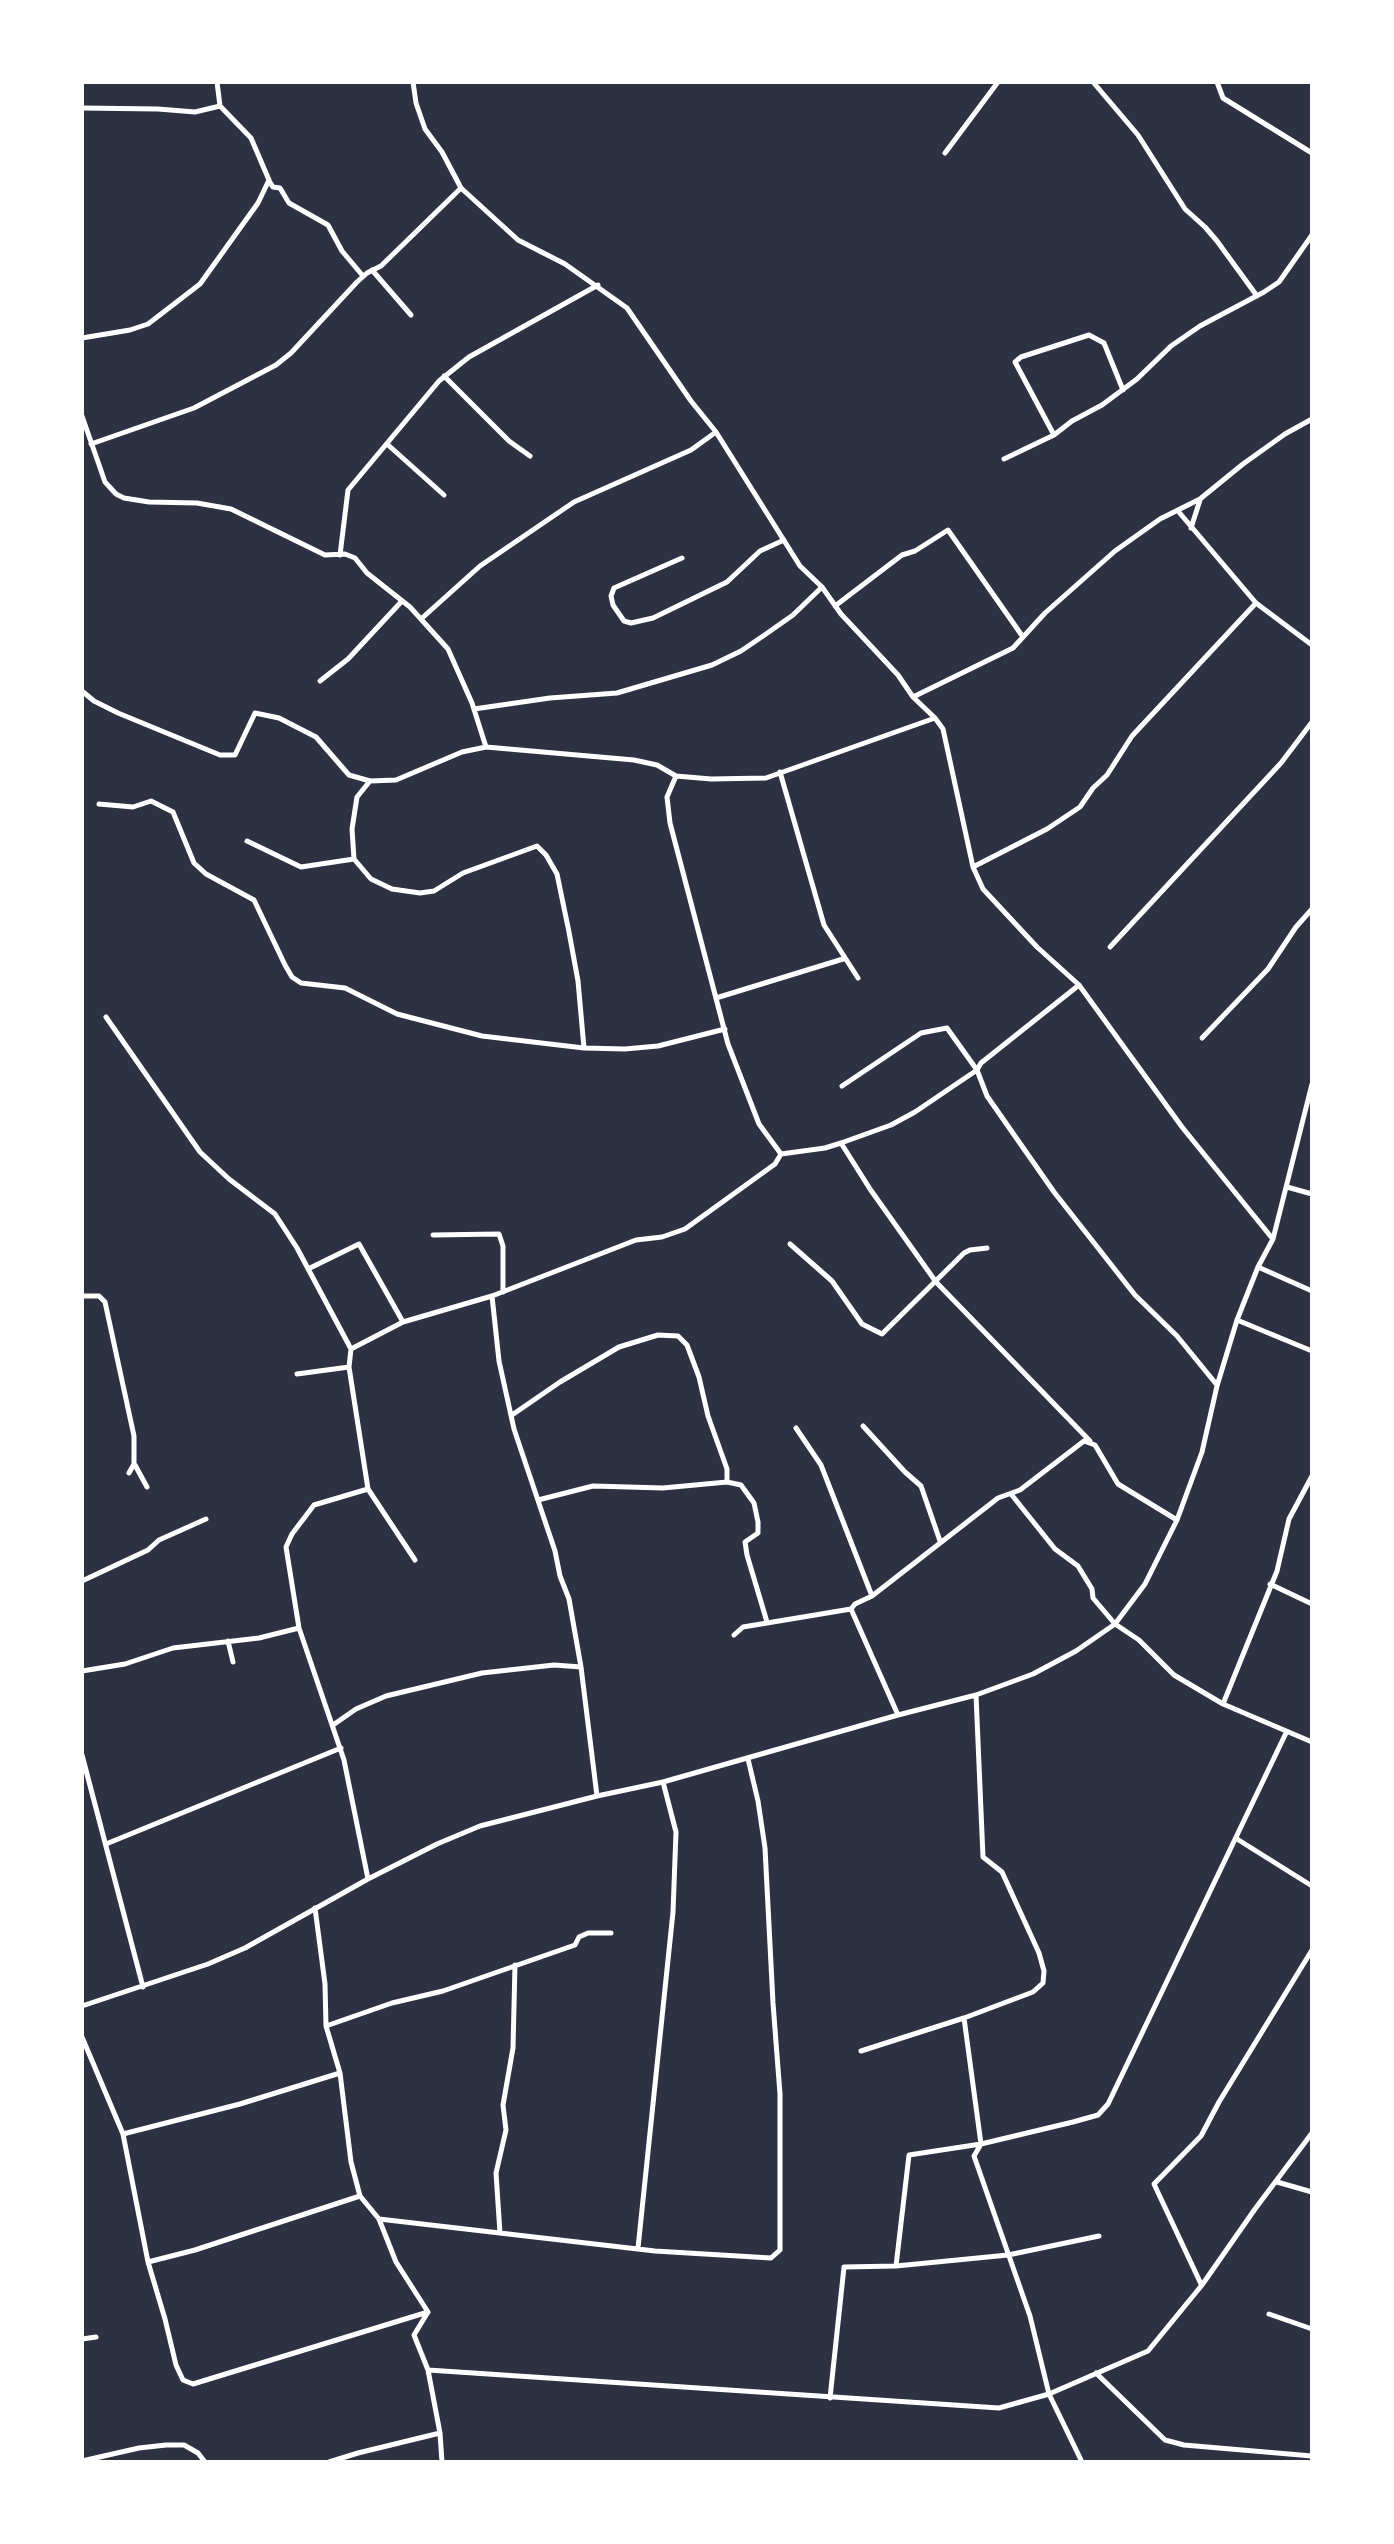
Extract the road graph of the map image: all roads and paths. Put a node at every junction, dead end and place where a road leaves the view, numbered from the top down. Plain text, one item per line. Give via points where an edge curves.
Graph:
1 (217, 82) edge
2 (413, 82) edge
3 (998, 82) edge
4 (1093, 82) edge
5 (1217, 82) edge
6 (220, 106) junction
7 (82, 108) edge
8 (945, 153) dead end
9 (1312, 153) edge
10 (269, 180) junction
11 (461, 188) junction
12 (1312, 235) edge
13 (372, 270) junction
14 (363, 276) junction
15 (598, 285) junction
16 (1257, 296) junction
17 (411, 315) dead end
18 (82, 338) edge
19 (444, 376) junction
20 (1123, 390) junction
21 (82, 416) edge
22 (1312, 419) edge
23 (716, 432) junction
24 (1054, 435) junction
25 (91, 444) junction
26 (387, 444) junction
27 (530, 456) dead end
28 (1004, 459) dead end
29 (444, 495) dead end
30 (1200, 499) junction
31 (1178, 511) junction
32 (1191, 528) junction
33 (784, 540) junction
34 (340, 555) junction
35 (682, 558) dead end
36 (822, 587) junction
37 (403, 601) junction
38 (1256, 603) junction
39 (835, 606) junction
40 (421, 619) junction
41 (1023, 637) junction
42 (1312, 645) edge
43 (320, 681) dead end
44 (82, 691) edge
45 (913, 697) junction
46 (474, 709) junction
47 (935, 718) junction
48 (1312, 722) edge
49 (486, 747) junction
50 (780, 772) junction
51 (676, 776) junction
52 (370, 781) junction
53 (99, 804) dead end
54 (247, 841) dead end
55 (354, 859) junction
56 (973, 867) junction
57 (1312, 909) edge
58 (1110, 947) dead end
59 (843, 959) junction
60 (858, 978) dead end
61 (1079, 985) junction
62 (716, 998) junction
63 (106, 1017) dead end
64 (725, 1029) junction
65 (1202, 1038) dead end
66 (584, 1048) junction
67 (977, 1070) junction
68 (1312, 1084) edge
69 (842, 1086) dead end
70 (1310, 1103) edge
71 (841, 1143) junction
72 (781, 1154) junction
73 (1287, 1187) junction
74 (1312, 1194) edge
75 (433, 1235) dead end
76 (1273, 1239) junction
77 (790, 1244) dead end
78 (987, 1248) dead end
79 (1258, 1267) junction
80 (308, 1269) junction
81 (936, 1282) junction
82 (1312, 1291) edge
83 (503, 1292) junction
84 (82, 1296) edge
85 (492, 1296) junction
86 (1237, 1320) junction
87 (403, 1322) junction
88 (351, 1349) junction
89 (1312, 1351) edge
90 (349, 1367) junction
91 (297, 1374) dead end
92 (1217, 1386) junction
93 (512, 1415) junction
94 (863, 1426) dead end
95 (796, 1428) dead end
96 (1090, 1441) junction
97 (134, 1464) junction
98 (129, 1473) dead end
99 (1312, 1476) edge
100 (727, 1482) junction
101 (147, 1487) dead end
102 (368, 1489) junction
103 (1011, 1494) junction
104 (538, 1500) junction
105 (206, 1519) dead end
106 (1177, 1520) junction
107 (940, 1541) junction
108 (415, 1560) dead end
109 (82, 1581) edge
110 (1270, 1584) junction
111 (872, 1596) junction
112 (1312, 1604) edge
113 (851, 1609) junction
114 (767, 1622) junction
115 (1115, 1624) junction
116 (299, 1628) junction
117 (734, 1635) dead end
118 (228, 1641) junction
119 (233, 1662) dead end
120 (581, 1667) junction
121 (82, 1671) edge
122 (976, 1695) junction
123 (1223, 1704) junction
124 (898, 1715) junction
125 (333, 1725) junction
126 (1286, 1733) junction
127 (1312, 1742) edge
128 (341, 1748) junction
129 (82, 1755) edge
130 (748, 1759) junction
131 (663, 1782) junction
132 (597, 1796) junction
133 (1237, 1839) junction
134 (106, 1844) junction
135 (368, 1879) junction
136 (1312, 1886) edge
137 (315, 1908) junction
138 (611, 1933) dead end
139 (1312, 1950) edge
140 (515, 1965) junction
141 (143, 1987) junction
142 (82, 2006) edge
143 (964, 2018) junction
144 (326, 2026) junction
145 (82, 2037) edge
146 (861, 2051) dead end
147 (340, 2073) junction
148 (1312, 2133) edge
149 (123, 2134) junction
150 (981, 2144) junction
151 (1277, 2182) junction
152 (1312, 2192) edge
153 (360, 2196) junction
154 (379, 2219) junction
155 (500, 2233) junction
156 (1099, 2236) dead end
157 (638, 2248) junction
158 (1008, 2255) junction
159 (148, 2262) junction
160 (896, 2266) junction
161 (1202, 2285) junction
162 (428, 2312) junction
163 (1269, 2314) dead end
164 (1312, 2329) edge
165 (96, 2337) dead end
166 (82, 2339) edge
167 (428, 2370) junction
168 (1096, 2373) junction
169 (1049, 2394) junction
170 (830, 2398) junction
171 (440, 2433) junction
172 (1312, 2456) edge
173 (82, 2461) edge
174 (205, 2462) edge
175 (329, 2462) edge
176 (442, 2462) edge
177 (1082, 2462) edge

1 - 6 street
2 - 11 street via 425,129
3 - 8 street
4 - 16 street via 1138,135 1185,209 1217,241
5 - 9 street via 1223,98
6 - 7 street via 195,112
6 - 10 street via 251,138
10 - 14 street via 289,203 328,225
10 - 18 street via 200,284 148,324
11 - 13 street
11 - 15 street via 518,240
12 - 16 street via 1279,282
13 - 14 street
13 - 17 street
14 - 25 street via 276,365 194,408
15 - 19 street
15 - 23 street via 627,308
16 - 20 street via 1171,346
19 - 26 street
19 - 27 street
20 - 24 street
20 - 24 street via 1104,343 1089,335 1021,357 1015,362
21 - 25 street
22 - 30 street
23 - 33 street
23 - 40 street via 691,450 574,502 480,566
24 - 28 street
25 - 34 street via 105,482 124,498 231,509 325,555
26 - 29 street
26 - 34 street via 348,490
30 - 31 street
30 - 32 street
31 - 32 street
31 - 41 street via 1115,551
32 - 38 street
33 - 35 street via 760,551 727,582 653,618 624,621 613,605 614,588
33 - 36 street
34 - 37 street via 355,558
36 - 39 street
36 - 46 street via 793,615 712,665 617,693
37 - 40 street
37 - 43 street
38 - 42 street
38 - 56 street via 1132,736 1080,807
39 - 41 street via 902,555 948,530
39 - 45 street
40 - 46 street via 448,649
41 - 45 street via 1005,652
44 - 52 street via 118,713 220,755 235,755 255,713 279,718 316,737 349,775
45 - 47 street
46 - 49 street
47 - 50 street
47 - 56 street via 943,729
48 - 58 street via 1221,830
49 - 51 street via 634,760
49 - 52 street via 396,780
50 - 51 street via 766,778
50 - 59 street via 824,925
51 - 62 street via 667,797 670,823
52 - 55 street via 357,797
53 - 66 street via 133,807 151,801 173,812 194,863 254,900 285,965 301,983 345,988 397,1014 482,1036
54 - 55 street via 301,867
55 - 66 street via 371,879 420,893 537,846 557,874 578,981
56 - 61 street via 983,889
57 - 65 street via 1268,969
59 - 60 street
59 - 62 street
61 - 67 street
61 - 76 street via 1182,1127
62 - 64 street
63 - 80 street via 200,1152 275,1214
64 - 66 street via 658,1046
64 - 72 street via 759,1124
67 - 69 street via 947,1028 921,1033
67 - 71 street via 891,1125
67 - 92 street via 994,1107 1106,1260
68 - 70 street
70 - 73 street
71 - 72 street
71 - 81 street
72 - 83 street via 775,1164 685,1229 636,1240
73 - 74 street
73 - 76 street
75 - 83 street via 499,1234
76 - 79 street
77 - 81 street via 832,1281 862,1324 882,1334
78 - 81 street via 964,1253
79 - 82 street
79 - 86 street
80 - 87 street via 359,1244
80 - 88 street
81 - 96 street
83 - 85 street
84 - 97 street via 99,1296 105,1302 133,1432
85 - 87 street
85 - 93 street
86 - 89 street
86 - 92 street
87 - 88 street
88 - 90 street
90 - 91 street
90 - 102 street
92 - 106 street via 1202,1452
93 - 100 street via 619,1347 658,1335 678,1336 699,1377
93 - 104 street
94 - 107 street via 921,1486
95 - 111 street via 821,1465
96 - 103 street via 1079,1443
96 - 106 street via 1118,1484
97 - 98 street
97 - 101 street
99 - 110 street via 1289,1519
100 - 104 street via 663,1488 593,1486
100 - 114 street via 741,1485 754,1503 758,1533 745,1542
102 - 108 street
102 - 116 street via 314,1505 292,1534 286,1547
103 - 107 street
103 - 115 street via 1055,1549 1078,1566 1093,1598
104 - 120 street via 569,1599
105 - 109 street
106 - 115 street via 1145,1584
107 - 111 street
110 - 112 street
110 - 123 street
111 - 113 street
113 - 114 street
113 - 124 street
114 - 117 street via 743,1627
115 - 122 street via 1033,1674
115 - 123 street via 1174,1675
116 - 118 street
116 - 125 street
118 - 119 street
118 - 121 street via 173,1648
120 - 125 street via 482,1673 386,1696
120 - 132 street
122 - 124 street
122 - 143 street via 983,1857 1002,1872 1044,1971 1043,1983 1033,1992
123 - 126 street
124 - 130 street
125 - 128 street
126 - 127 street
126 - 133 street
128 - 134 street
128 - 135 street
129 - 134 street
130 - 131 street
130 - 157 street via 766,1871 780,2094 780,2250 771,2258
131 - 132 street
131 - 157 street via 676,1832 676,1860
132 - 135 street via 480,1826
133 - 136 street
133 - 150 street via 1108,2104 1098,2115
134 - 141 street
135 - 137 street
137 - 141 street via 245,1948
137 - 144 street
138 - 140 street via 588,1933 575,1945
139 - 161 street via 1201,2136 1154,2184
140 - 144 street
140 - 155 street via 513,2048 503,2105 506,2130 496,2173
141 - 142 street
143 - 146 street
143 - 150 street
144 - 147 street
145 - 149 street
147 - 149 street
147 - 153 street
148 - 151 street
149 - 159 street
150 - 158 street via 974,2156
150 - 160 street via 909,2155
151 - 152 street
151 - 161 street
153 - 154 street
153 - 159 street
154 - 155 street
154 - 162 street via 396,2262
155 - 157 street
156 - 158 street
158 - 160 street
158 - 169 street
159 - 162 street via 176,2365 183,2380 193,2384
160 - 170 street via 844,2267
161 - 168 street via 1148,2351
162 - 167 street via 414,2335
163 - 164 street
165 - 166 street
167 - 170 street
167 - 171 street
168 - 169 street
168 - 172 street via 1165,2440
169 - 170 street via 999,2408
169 - 177 street
171 - 175 street
171 - 176 street
173 - 174 street via 139,2448 184,2445

